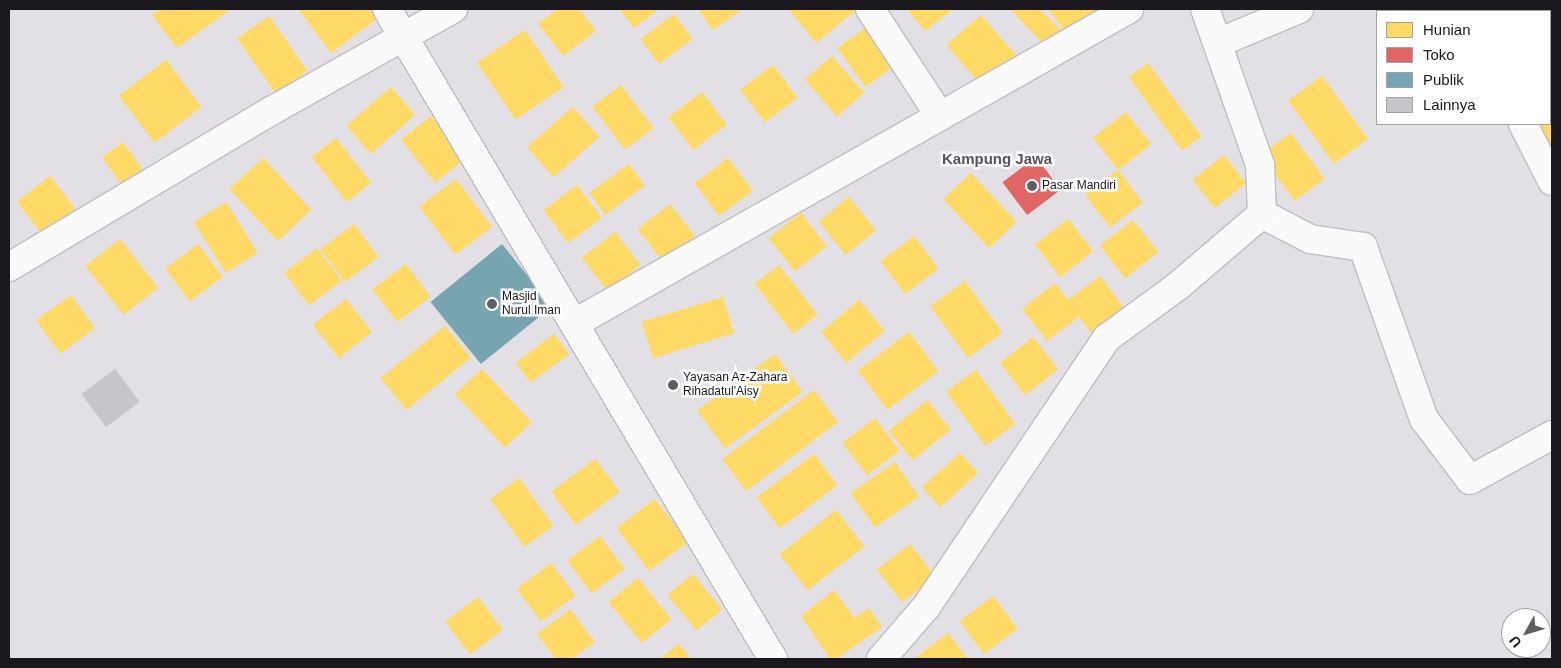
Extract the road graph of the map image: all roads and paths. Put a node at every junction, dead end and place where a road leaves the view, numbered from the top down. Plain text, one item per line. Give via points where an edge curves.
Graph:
1 (387, 9) edge
2 (453, 9) edge
3 (870, 9) edge
4 (1129, 9) edge
5 (1205, 9) edge
6 (1299, 9) edge
7 (404, 37) junction
8 (1218, 43) junction
9 (940, 116) junction
10 (1524, 125) edge
11 (1552, 181) edge
12 (1262, 214) junction
13 (9, 267) edge
14 (575, 323) junction
15 (1552, 435) edge
16 (773, 659) edge
17 (881, 659) edge

1 - 7 street
2 - 7 street
3 - 9 street
4 - 9 street
5 - 8 street
6 - 8 street
7 - 13 street via 270,111
7 - 14 street
8 - 12 street via 1240,116 1260,165
9 - 14 street
10 - 11 street
12 - 15 street via 1310,239 1363,246 1424,419 1470,480
12 - 17 street via 1178,286 1107,338 926,607
14 - 16 street

